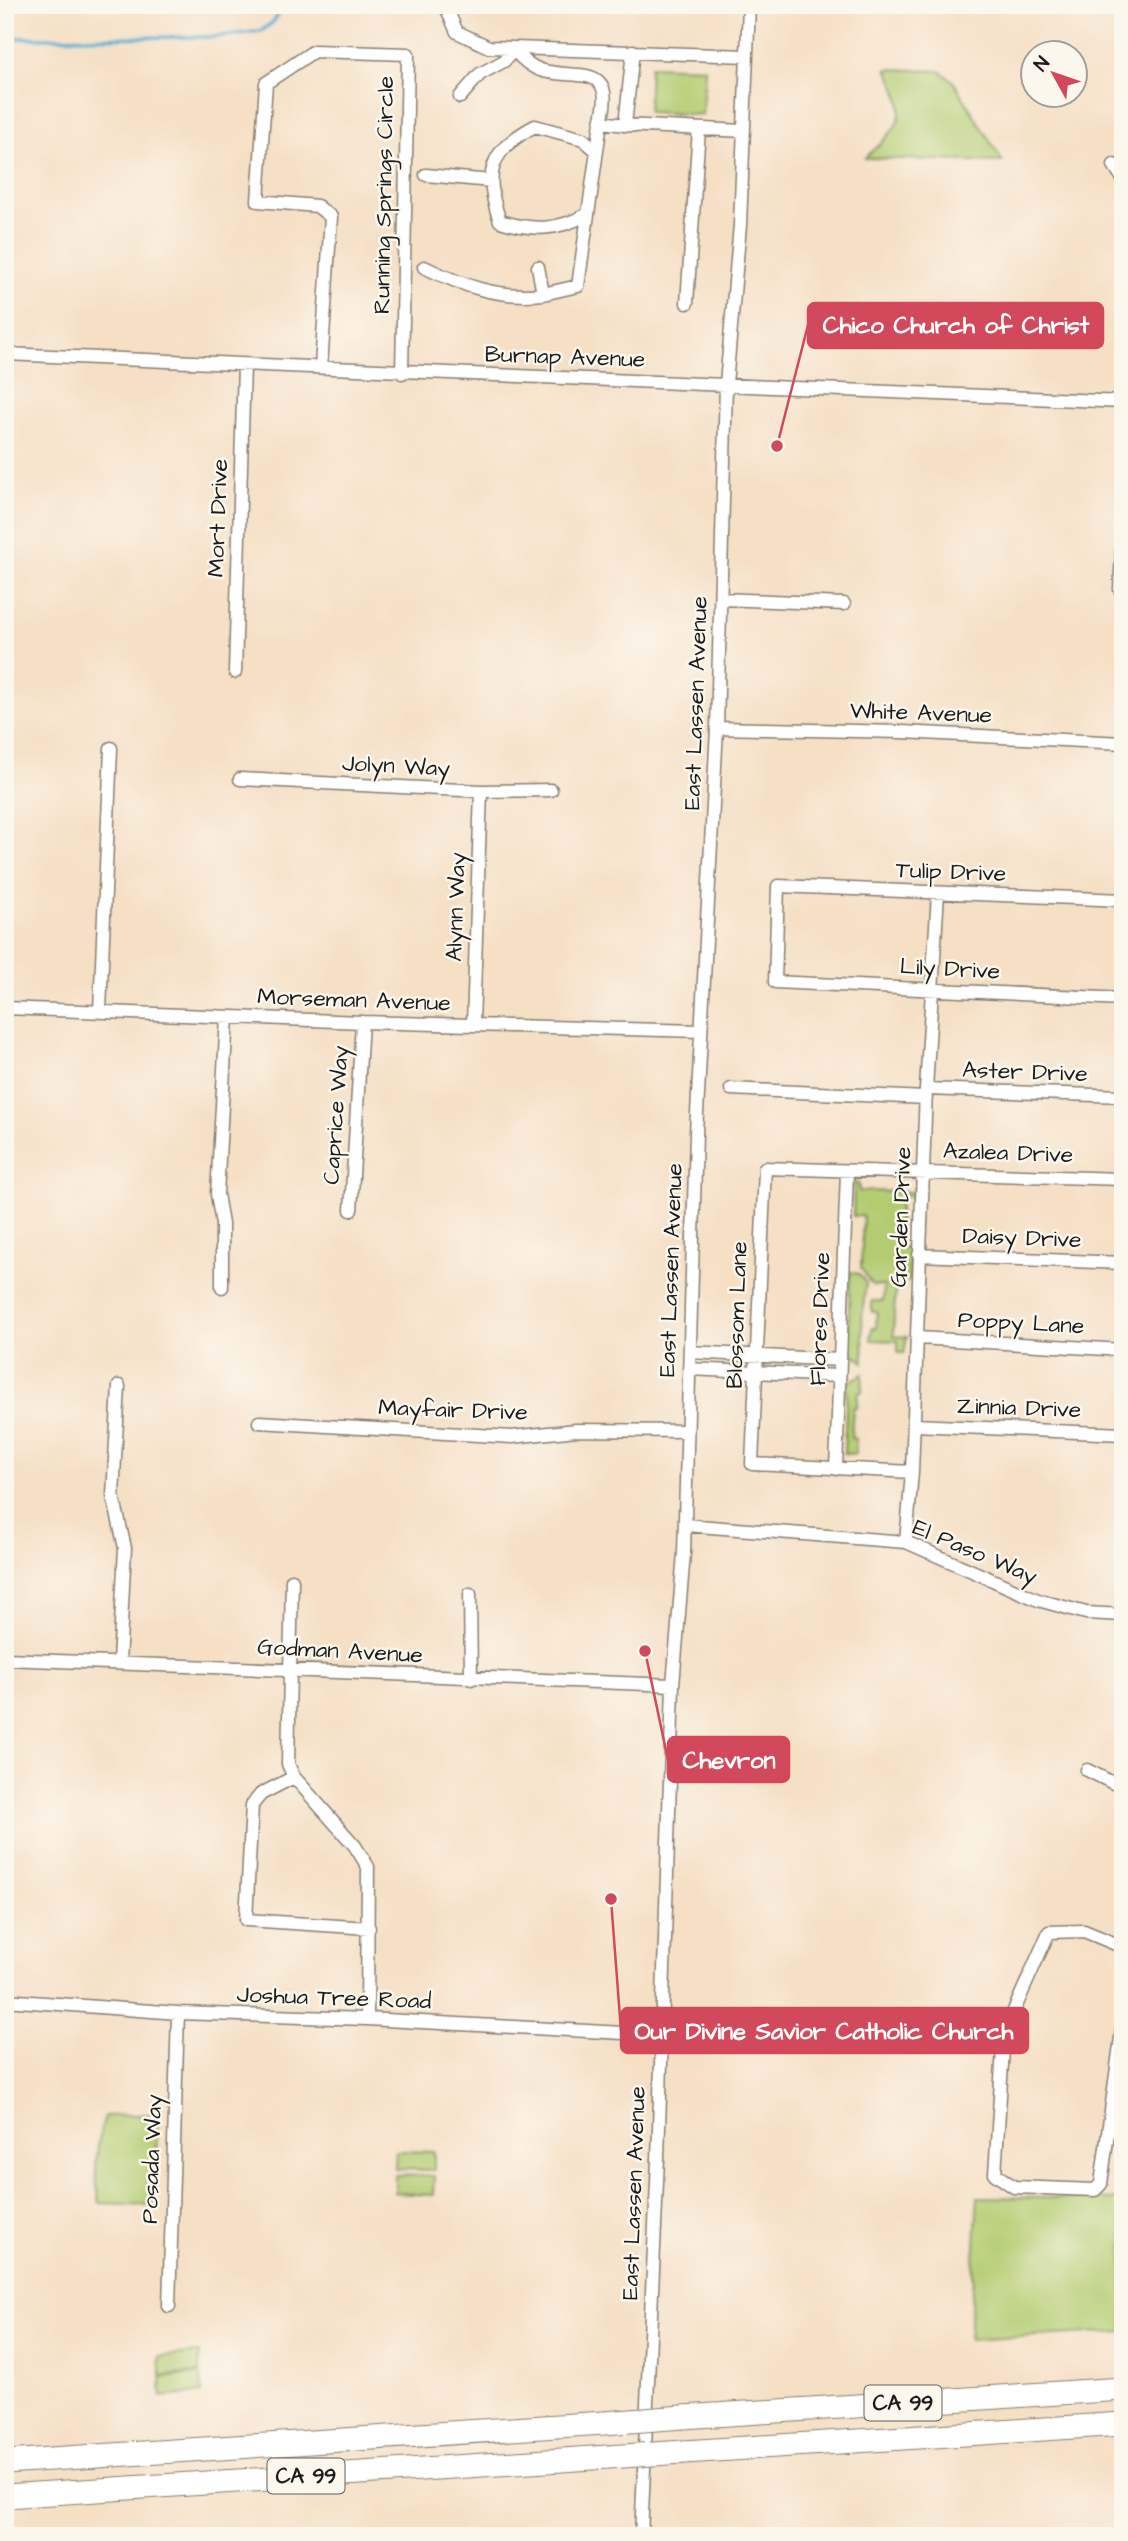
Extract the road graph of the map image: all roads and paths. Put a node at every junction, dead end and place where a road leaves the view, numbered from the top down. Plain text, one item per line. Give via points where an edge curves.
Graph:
1 (445, 5) edge
2 (749, 5) edge
3 (513, 50) junction
4 (633, 51) junction
5 (747, 56) junction
6 (460, 97) dead end
7 (601, 122) junction
8 (625, 125) junction
9 (699, 129) junction
10 (744, 131) junction
11 (597, 151) junction
12 (1114, 165) dead end
13 (426, 176) dead end
14 (1123, 179) edge
15 (491, 181) junction
16 (588, 214) junction
17 (424, 267) dead end
18 (538, 267) dead end
19 (543, 294) junction
20 (687, 303) dead end
21 (5, 354) edge
22 (244, 365) junction
23 (321, 368) junction
24 (402, 373) junction
25 (726, 384) junction
26 (1123, 402) edge
27 (1123, 534) edge
28 (1123, 595) edge
29 (721, 599) junction
30 (844, 604) dead end
31 (235, 672) dead end
32 (718, 728) junction
33 (1123, 743) edge
34 (111, 748) dead end
35 (240, 779) dead end
36 (551, 790) dead end
37 (481, 791) junction
38 (938, 893) junction
39 (1123, 900) edge
40 (775, 982) joint
41 (933, 989) junction
42 (1123, 999) edge
43 (5, 1008) edge
44 (100, 1011) junction
45 (227, 1017) junction
46 (362, 1022) junction
47 (472, 1024) junction
48 (702, 1031) junction
49 (731, 1088) dead end
50 (926, 1093) junction
51 (1123, 1096) edge
52 (765, 1168) joint
53 (847, 1171) junction
54 (924, 1171) junction
55 (1123, 1179) edge
56 (351, 1210) dead end
57 (919, 1255) junction
58 (1123, 1263) edge
59 (222, 1287) dead end
60 (918, 1338) junction
61 (1123, 1350) edge
62 (690, 1353) junction
63 (757, 1356) junction
64 (840, 1360) junction
65 (690, 1369) junction
66 (756, 1372) junction
67 (839, 1376) junction
68 (119, 1386) dead end
69 (259, 1422) dead end
70 (914, 1425) junction
71 (687, 1431) junction
72 (1123, 1434) edge
73 (836, 1469) junction
74 (912, 1472) junction
75 (685, 1525) junction
76 (906, 1542) junction
77 (292, 1580) dead end
78 (470, 1594) dead end
79 (1123, 1615) edge
80 (5, 1659) edge
81 (119, 1663) junction
82 (288, 1668) junction
83 (471, 1679) junction
84 (673, 1685) junction
85 (1087, 1770) dead end
86 (294, 1777) junction
87 (1123, 1784) edge
88 (369, 1928) junction
89 (1123, 1947) edge
90 (5, 2000) edge
91 (178, 2013) junction
92 (367, 2019) junction
93 (1123, 2023) edge
94 (660, 2035) junction
95 (169, 2306) dead end
96 (1123, 2389) edge
97 (1123, 2424) edge
98 (1084, 2427) junction
99 (1123, 2430) edge
100 (5, 2462) edge
101 (5, 2496) edge
102 (641, 2536) edge

1 - 3 street via 457,32 466,38
2 - 5 street, East Lassen Avenue
3 - 4 street
3 - 6 street via 504,61 480,74
3 - 7 street via 540,70 593,78 605,93
4 - 5 street
4 - 8 street
5 - 10 street, East Lassen Avenue
7 - 8 street
7 - 11 street
8 - 9 street
9 - 10 street
9 - 20 street
10 - 25 street, East Lassen Avenue
11 - 15 street via 583,139 535,126 511,139 495,161
11 - 16 street
12 - 14 street
13 - 15 street
15 - 16 street via 489,191 500,221 530,230 566,226
16 - 19 street via 578,286
17 - 19 street via 487,291
18 - 19 street
21 - 22 street, Burnap Avenue
22 - 23 street, Burnap Avenue
22 - 31 street, Mort Drive
23 - 24 street, Burnap Avenue
23 - 24 street, Running Springs Circle via 331,217 317,206 258,201 266,83 314,51 408,54
24 - 25 street, Burnap Avenue
25 - 26 street, Burnap Avenue
25 - 29 street, East Lassen Avenue
27 - 28 street
29 - 30 street
29 - 32 street, East Lassen Avenue
32 - 33 street, White Avenue
32 - 48 street, East Lassen Avenue
34 - 44 street
35 - 37 street, Jolyn Way
36 - 37 street, Jolyn Way
37 - 47 street, Alynn Way
38 - 39 street, Tulip Drive
38 - 40 street, Tulip Drive via 778,886
38 - 41 street, Garden Drive
40 - 41 street, Lily Drive
41 - 42 street, Lily Drive
41 - 50 street, Garden Drive
43 - 44 street, Morseman Avenue
44 - 45 street, Morseman Avenue
45 - 46 street, Morseman Avenue
45 - 59 street via 217,1194
46 - 47 street, Morseman Avenue
46 - 56 street, Caprice Way
47 - 48 street, Morseman Avenue
48 - 62 street, East Lassen Avenue
49 - 50 street, Aster Drive
50 - 51 street, Aster Drive
50 - 54 street, Garden Drive
52 - 53 street, Azalea Drive
52 - 63 street, Blossom Lane
53 - 54 street, Azalea Drive
53 - 64 street, Flores Drive
54 - 55 street, Azalea Drive
54 - 57 street, Garden Drive
57 - 58 street, Daisy Drive
57 - 60 street, Garden Drive
60 - 61 street, Poppy Lane
60 - 70 street, Garden Drive
62 - 63 street
62 - 65 street, East Lassen Avenue
63 - 64 street
63 - 66 street, Blossom Lane
64 - 67 street, Flores Drive
65 - 66 street
65 - 71 street, East Lassen Avenue
66 - 67 street
66 - 73 street, Blossom Lane via 752,1464
67 - 73 street, Flores Drive
68 - 81 street via 113,1495 125,1548
69 - 71 street, Mayfair Drive via 512,1437 576,1430
70 - 72 street, Zinnia Drive
70 - 74 street, Garden Drive
71 - 75 street, East Lassen Avenue
73 - 74 street
74 - 76 street, Garden Drive
75 - 76 street, El Paso Way
75 - 84 street, East Lassen Avenue
76 - 79 street, El Paso Way via 1038,1600 1086,1613
77 - 82 street
78 - 83 street
80 - 81 street, Godman Avenue
81 - 82 street, Godman Avenue
82 - 83 street, Godman Avenue
82 - 86 street via 288,1764
83 - 84 street, Godman Avenue
84 - 94 street, East Lassen Avenue
85 - 87 street
86 - 88 street via 368,1867
86 - 88 street via 261,1794 252,1805 246,1920
88 - 92 street
89 - 93 street via 1084,1931 1049,1932 1004,2033 995,2174 1014,2187 1096,2190 1101,2184
90 - 91 street, Joshua Tree Road
91 - 92 street, Joshua Tree Road
91 - 95 street, Posada Way
92 - 94 street, Joshua Tree Road
94 - 102 street, East Lassen Avenue
96 - 100 highway, CA 99, bridge
97 - 98 highway, CA 99
98 - 99 highway
98 - 101 highway, CA 99, bridge

